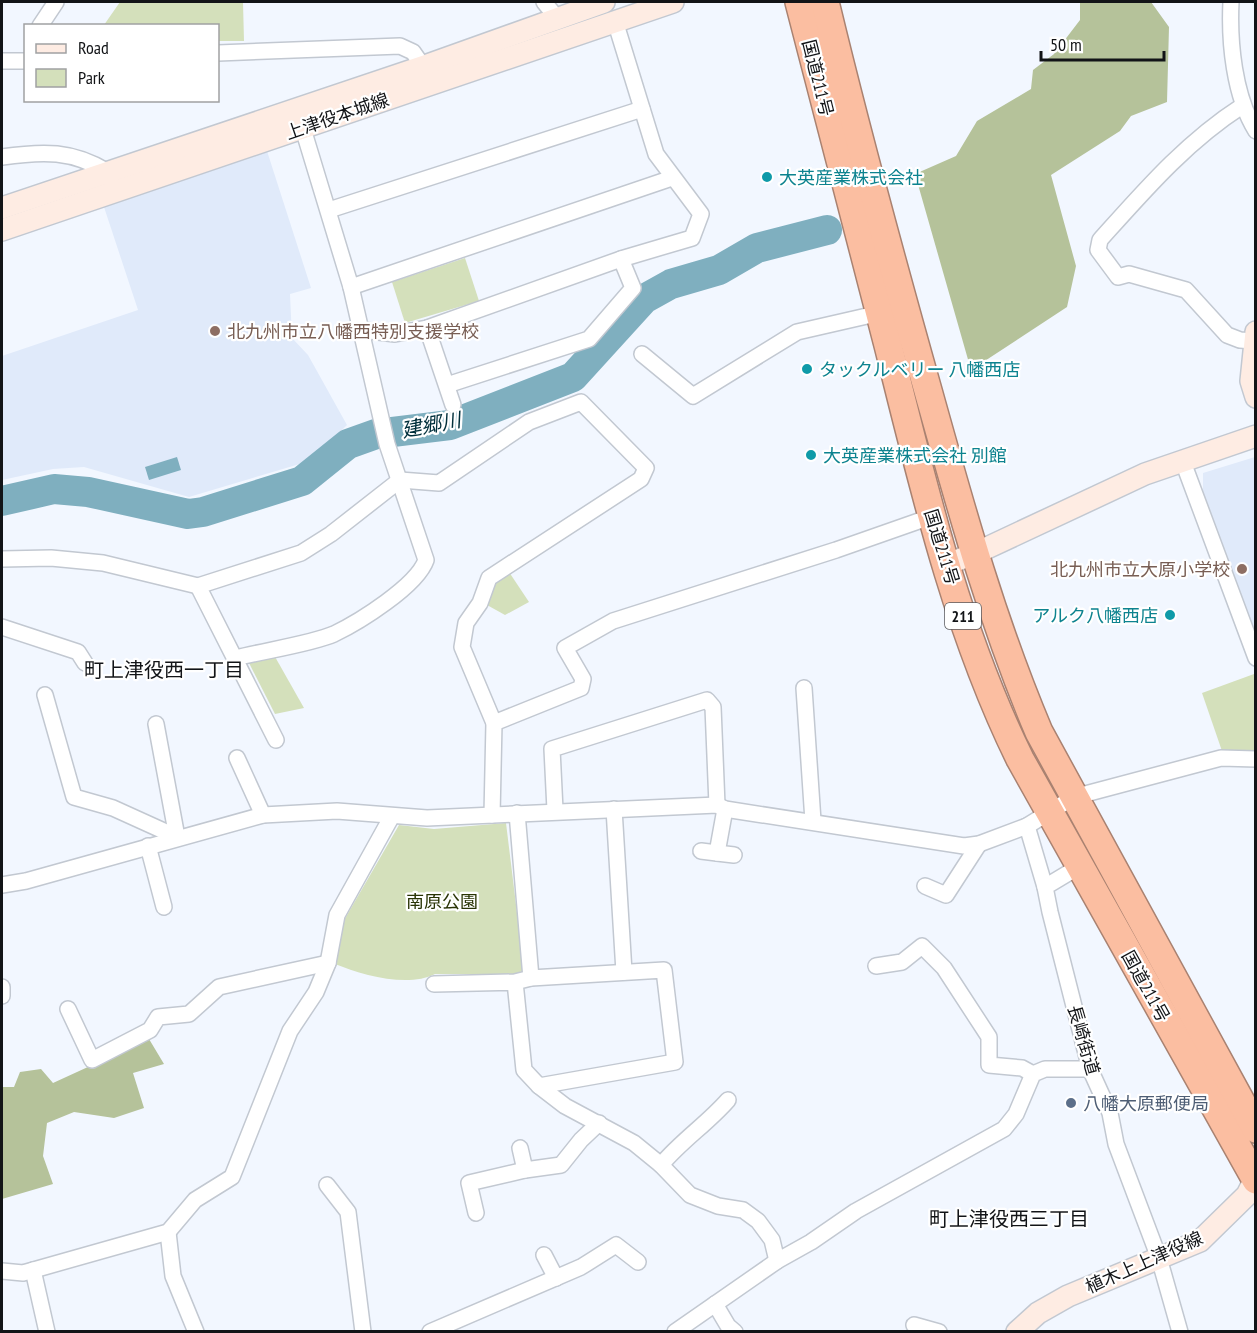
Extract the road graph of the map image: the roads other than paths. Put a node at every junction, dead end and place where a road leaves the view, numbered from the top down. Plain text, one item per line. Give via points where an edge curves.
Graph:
1 (56, 2) edge
2 (544, 2) edge
3 (604, 2) edge
4 (673, 2) edge
5 (799, 2) edge
6 (825, 2) edge
7 (1231, 2) edge
8 (557, 18) junction
9 (615, 21) junction
10 (41, 24) edge
11 (24, 49) edge
12 (219, 53) edge
13 (14, 61) edge
14 (428, 75) junction
15 (1242, 106) junction
16 (296, 107) junction
17 (642, 109) junction
18 (303, 128) junction
19 (1256, 130) edge
20 (2, 157) edge
21 (672, 178) junction
22 (111, 182) junction
23 (2, 208) edge
24 (329, 210) junction
25 (2, 230) edge
26 (621, 259) junction
27 (351, 287) junction
28 (880, 313) junction
29 (427, 328) junction
30 (362, 330) junction
31 (1254, 336) edge
32 (642, 354) dead end
33 (447, 385) junction
34 (1256, 396) edge
35 (453, 405) dead end
36 (1256, 436) edge
37 (1184, 462) junction
38 (400, 480) junction
39 (933, 516) junction
40 (974, 554) junction
41 (2, 559) edge
42 (947, 564) junction
43 (198, 586) junction
44 (2, 627) edge
45 (236, 658) junction
46 (1256, 658) edge
47 (85, 663) dead end
48 (804, 688) dead end
49 (45, 695) dead end
50 (494, 723) junction
51 (156, 724) dead end
52 (276, 740) dead end
53 (237, 758) dead end
54 (1256, 759) edge
55 (1074, 797) junction
56 (721, 807) junction
57 (614, 809) junction
58 (555, 810) junction
59 (517, 813) junction
60 (263, 815) junction
61 (492, 815) junction
62 (392, 816) junction
63 (1038, 819) junction
64 (813, 821) junction
65 (177, 837) junction
66 (979, 844) junction
67 (148, 846) junction
68 (701, 851) dead end
69 (717, 853) junction
70 (734, 855) dead end
71 (1080, 866) junction
72 (2, 885) edge
73 (925, 886) dead end
74 (1045, 886) junction
75 (164, 907) dead end
76 (328, 963) junction
77 (876, 966) dead end
78 (624, 972) junction
79 (531, 978) junction
80 (515, 982) junction
81 (434, 984) dead end
82 (2, 987) edge
83 (2, 996) edge
84 (68, 1009) dead end
85 (1090, 1069) junction
86 (1033, 1074) junction
87 (539, 1086) junction
88 (728, 1100) dead end
89 (599, 1123) junction
90 (1256, 1129) edge
91 (520, 1148) dead end
92 (661, 1165) junction
93 (525, 1170) junction
94 (1255, 1179) edge
95 (327, 1185) dead end
96 (476, 1213) dead end
97 (168, 1232) junction
98 (544, 1255) dead end
99 (1159, 1258) junction
100 (777, 1261) junction
101 (638, 1262) dead end
102 (33, 1270) junction
103 (2, 1271) edge
104 (556, 1278) junction
105 (715, 1304) junction
106 (914, 1325) dead end
107 (47, 1332) edge
108 (196, 1332) edge
109 (363, 1332) edge
110 (430, 1332) edge
111 (675, 1332) edge
112 (735, 1332) edge
113 (939, 1332) edge
114 (1017, 1332) edge
115 (1180, 1332) edge

1 - 10 street
2 - 8 street
3 - 8 street, 上津役本城線
4 - 9 street, 上津役本城線
5 - 28 highway, 国道211号 / 211
6 - 40 highway, 国道211号 / 211 via 871,185
7 - 15 street
8 - 14 street, 上津役本城線
9 - 14 street, 上津役本城線
9 - 17 street
11 - 13 street
12 - 14 street via 400,46 413,52
14 - 16 street, 上津役本城線
14 - 18 street, 上津役本城線
15 - 19 street
15 - 31 street via 1161,171 1100,240 1098,250 1118,277 1129,274 1186,290 1227,334 1240,340
16 - 18 street
16 - 22 street, 上津役本城線
17 - 21 street via 656,154
17 - 24 street
18 - 22 street, 上津役本城線
18 - 24 street
20 - 22 street via 43,151 87,160
21 - 26 street via 701,214 692,238
21 - 27 street
22 - 23 street, 上津役本城線
22 - 25 street, 上津役本城線
24 - 27 street
26 - 29 street
26 - 33 street via 633,288 589,339
27 - 30 street
28 - 32 street via 797,332 693,396
28 - 39 highway, 国道211号 / 211
29 - 30 street via 395,334
29 - 33 street
30 - 38 street via 386,441
31 - 34 street via 1251,381
33 - 35 street
36 - 37 street
37 - 40 street via 1145,474
37 - 46 street
38 - 43 street via 300,553
38 - 45 street via 426,560 423,569 386,602 333,634
38 - 50 street via 439,483 529,422 581,402 646,468 641,479 489,578 480,603 466,623 462,647
39 - 42 highway, 国道211号 / 211
39 - 50 street via 614,621 565,648 583,679 581,688
40 - 42 street
40 - 55 highway, 国道211号 / 211 via 1012,668
41 - 43 street via 103,563
42 - 63 highway, 国道211号 / 211 via 973,650
43 - 45 street
44 - 47 street via 78,652
45 - 52 street
48 - 64 street
49 - 65 street via 74,797 113,807
50 - 61 street
51 - 65 street
53 - 60 street
54 - 55 street via 1221,758
55 - 63 street
55 - 90 highway, 国道211号 / 211
56 - 57 street
56 - 58 street via 713,707 707,700 552,748
56 - 64 street
56 - 69 street
57 - 58 street
57 - 78 street
58 - 59 street
59 - 61 street
59 - 79 street
60 - 62 street via 337,811
60 - 65 street
61 - 62 street
62 - 76 street via 337,915
63 - 66 street
63 - 71 highway, 国道211号 / 211
63 - 74 street, 長崎街道
64 - 66 street via 947,844
65 - 67 street
66 - 73 street via 946,895
67 - 72 street
67 - 75 street
68 - 69 street
69 - 70 street
71 - 74 street
71 - 94 highway, 国道211号 / 211
74 - 85 street, 長崎街道
76 - 84 street via 219,987 189,1014 158,1017 150,1030 92,1060
76 - 97 street via 316,992 290,1031 232,1177 195,1200
77 - 86 street via 902,962 922,946 944,968 989,1037 989,1065 1022,1068
78 - 79 street
78 - 87 street via 664,970 675,1062
79 - 80 street
80 - 81 street
80 - 87 street via 524,1070
82 - 83 street
85 - 86 street via 1045,1069
85 - 99 street, 長崎街道 via 1110,1113 1116,1144
86 - 100 street via 1016,1114 1004,1129 897,1186
87 - 89 street via 565,1106
88 - 92 street via 707,1124 682,1140
89 - 92 street via 634,1143
89 - 93 street via 561,1166
91 - 93 street
92 - 100 street via 690,1195 743,1210 758,1221 772,1240
93 - 96 street via 469,1183
94 - 99 street, 植木上上津役線 via 1247,1195 1200,1241
95 - 109 street via 348,1212
97 - 102 street
97 - 108 street via 173,1276
98 - 104 street
99 - 114 street, 植木上上津役線 via 1068,1296 1038,1313
99 - 115 street, 長崎街道
100 - 105 street
101 - 104 street via 616,1245
102 - 103 street
102 - 107 street
104 - 110 street
105 - 111 street
105 - 112 street
106 - 113 street

